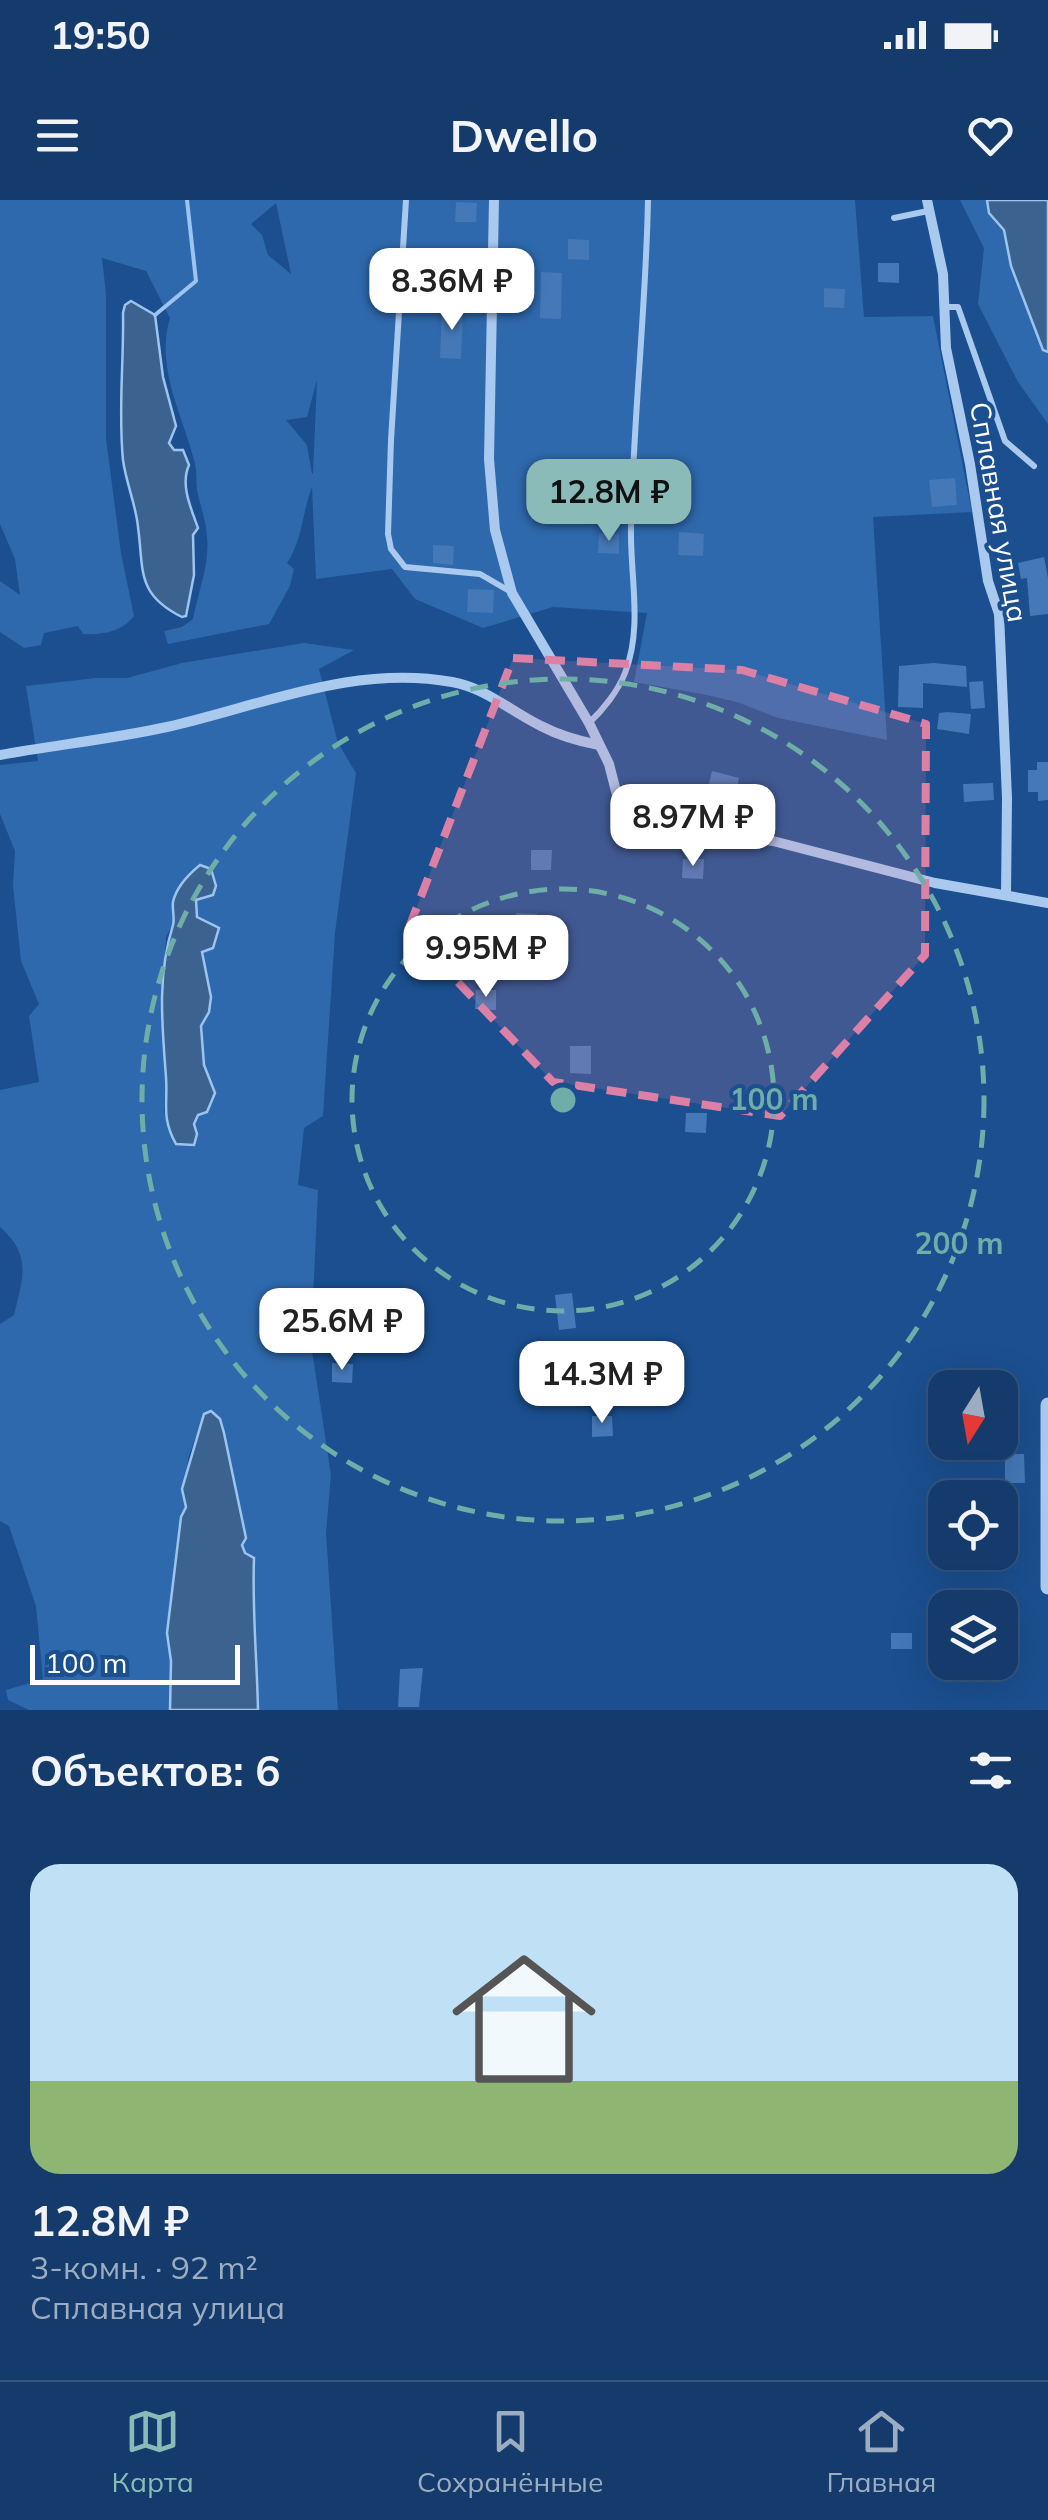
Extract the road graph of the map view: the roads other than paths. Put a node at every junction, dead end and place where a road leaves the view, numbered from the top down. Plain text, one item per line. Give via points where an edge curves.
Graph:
1 (406, 200) edge
2 (494, 200) edge
3 (648, 200) edge
4 (928, 206) edge
5 (894, 218) dead end
6 (944, 307) junction
7 (1034, 466) dead end
8 (512, 592) junction
9 (589, 723) junction
10 (599, 745) junction
11 (0, 754) edge
12 (1006, 894) junction
13 (1048, 903) edge
14 (1048, 1405) edge
15 (1048, 1587) edge

1 - 8 lane via 390,440 391,549 405,567 480,574
2 - 8 street via 489,459 495,530
3 - 9 lane via 630,534 634,632 624,674
4 - 5 lane
4 - 6 street, Сплавная улица
6 - 7 lane via 958,307 1005,441
6 - 12 street, Сплавная улица via 946,348 999,614
8 - 9 street
9 - 10 street
10 - 11 street via 539,726 477,688 420,678 321,686 163,728
10 - 12 street via 620,807 635,814
12 - 13 street
14 - 15 street

